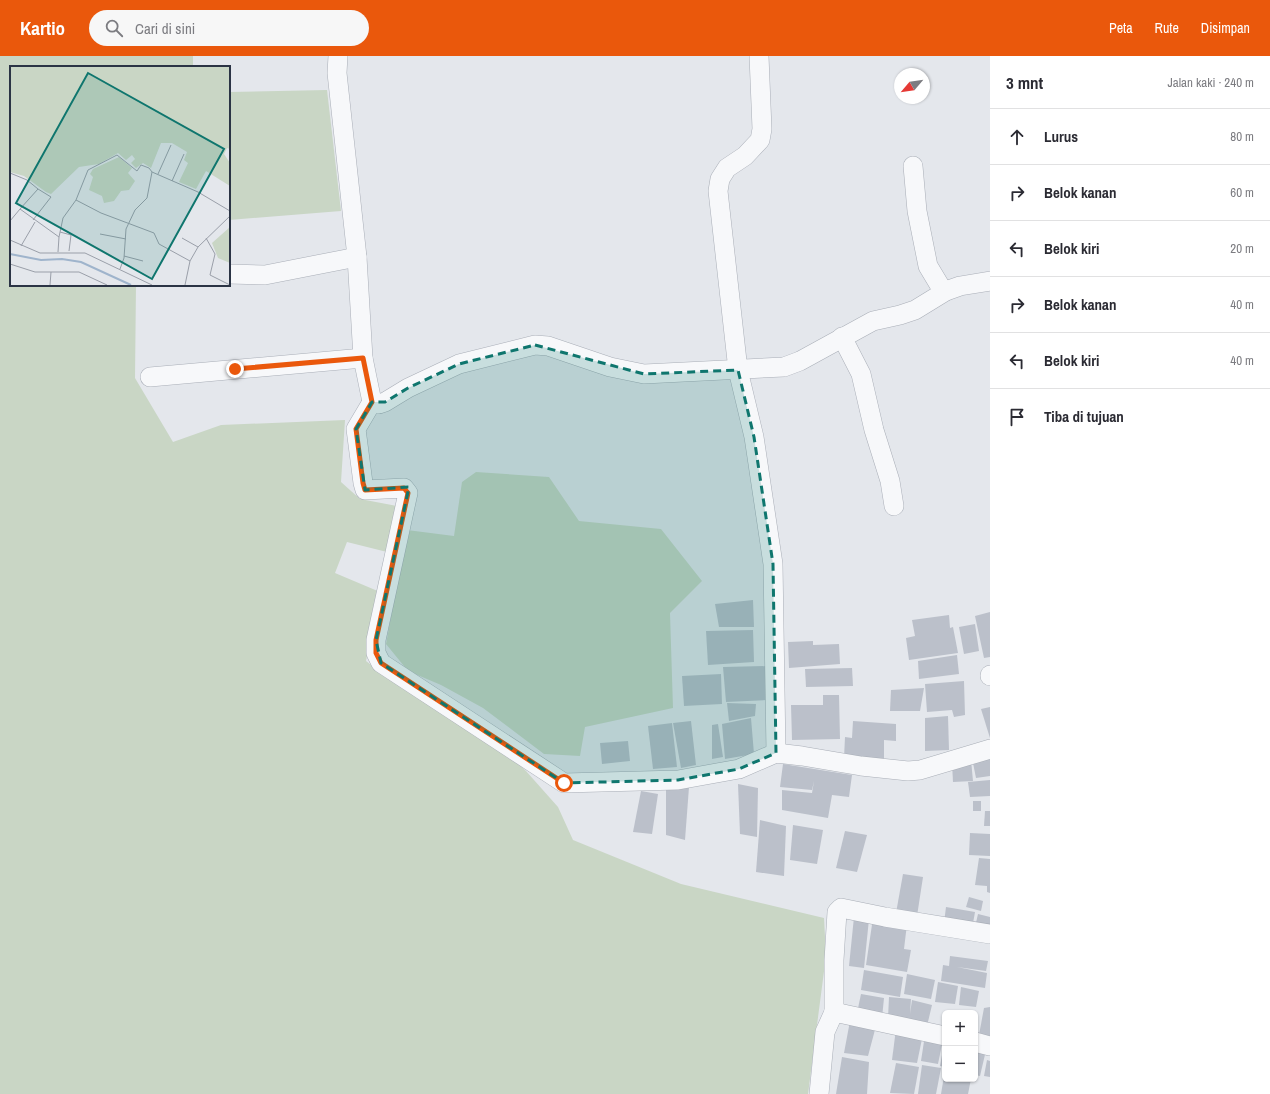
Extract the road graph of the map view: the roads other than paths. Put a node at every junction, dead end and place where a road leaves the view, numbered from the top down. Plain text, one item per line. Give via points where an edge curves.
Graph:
1 (338, 56) edge
2 (759, 56) edge
3 (913, 166) dead end
4 (357, 256) junction
5 (230, 274) edge
6 (990, 281) edge
7 (946, 291) junction
8 (842, 337) junction
9 (363, 358) junction
10 (738, 370) junction
11 (150, 377) dead end
12 (372, 402) junction
13 (894, 506) dead end
14 (990, 748) edge
15 (776, 753) junction
16 (990, 934) edge
17 (834, 1012) junction
18 (942, 1035) edge
19 (978, 1043) edge
20 (990, 1046) edge
21 (819, 1094) edge

1 - 4 street via 337,73
2 - 10 street via 762,129 760,140 745,156 727,168 720,179 718,191
3 - 7 street via 917,211 928,266
4 - 5 street via 265,275
4 - 9 street
6 - 7 street
7 - 8 street via 915,310 874,321
8 - 10 street via 784,367
8 - 13 street via 861,374 874,430 890,481
9 - 11 street
9 - 12 street
10 - 12 street via 644,374 610,367 548,346 535,345 459,364 385,402
10 - 15 street via 754,437 773,564
12 - 15 street via 356,429 365,490 404,488 408,493 376,640 376,653 381,663 564,783 678,780 739,769
14 - 15 street via 920,770 908,771
16 - 17 street via 841,908 837,912 834,953
17 - 18 street
17 - 21 street via 825,1032
19 - 20 street

